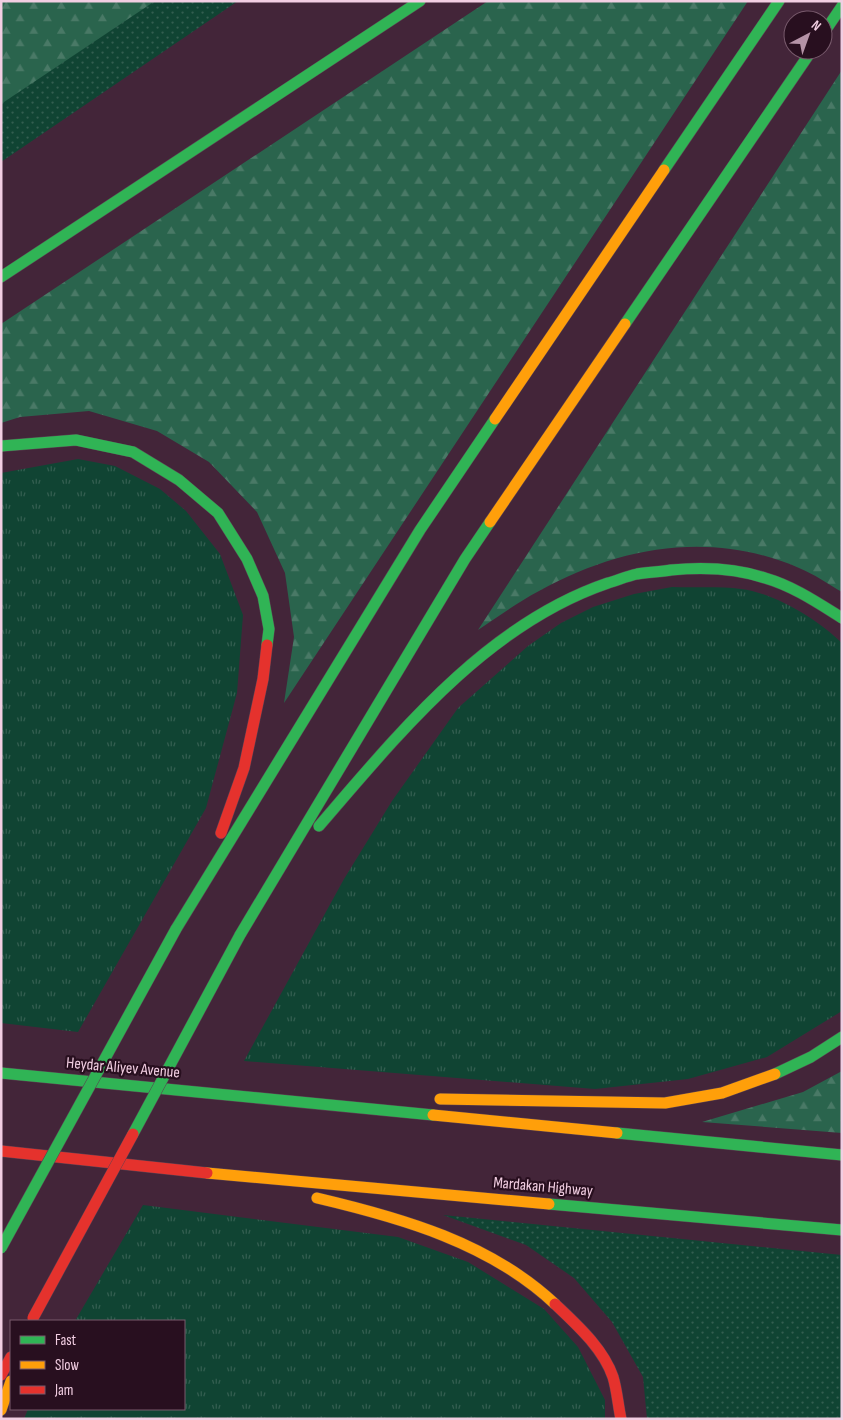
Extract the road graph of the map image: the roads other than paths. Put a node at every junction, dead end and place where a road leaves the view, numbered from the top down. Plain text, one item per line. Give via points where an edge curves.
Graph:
1 (420, 1) edge
2 (779, 1) edge
3 (842, 6) edge
4 (833, 19) edge
5 (805, 60) edge
6 (1, 277) edge
7 (1, 446) edge
8 (842, 618) edge
9 (204, 882) junction
10 (266, 888) junction
11 (842, 1036) edge
12 (1, 1064) edge
13 (1, 1073) edge
14 (55, 1078) junction
15 (242, 1095) junction
16 (380, 1098) dead end
17 (429, 1098) dead end
18 (1, 1150) edge
19 (842, 1155) edge
20 (241, 1177) junction
21 (842, 1230) edge
22 (1, 1248) edge
23 (32, 1320) edge
24 (10, 1359) edge
25 (1, 1376) edge
26 (10, 1384) edge
27 (1, 1410) edge
28 (621, 1419) edge

1 - 6 highway
2 - 9 highway via 420,530
3 - 4 highway
5 - 10 highway via 465,559
7 - 9 highway via 76,440 133,452 179,480 218,513 247,559 263,596 269,629 263,679 244,768
8 - 10 highway via 771,580 718,568 645,572 602,583 562,600 518,627 421,710
9 - 22 highway, bridge
10 - 23 highway, bridge
11 - 17 highway via 812,1057 768,1077 722,1093 665,1103
12 - 14 highway
13 - 14 highway, Heydar Aliyev Avenue
14 - 15 highway, Heydar Aliyev Avenue
15 - 16 highway
15 - 19 highway
18 - 20 highway
20 - 21 highway, Mardakan Highway
20 - 28 highway via 423,1226 506,1266 538,1288 593,1342 612,1374
24 - 25 highway
26 - 27 highway

